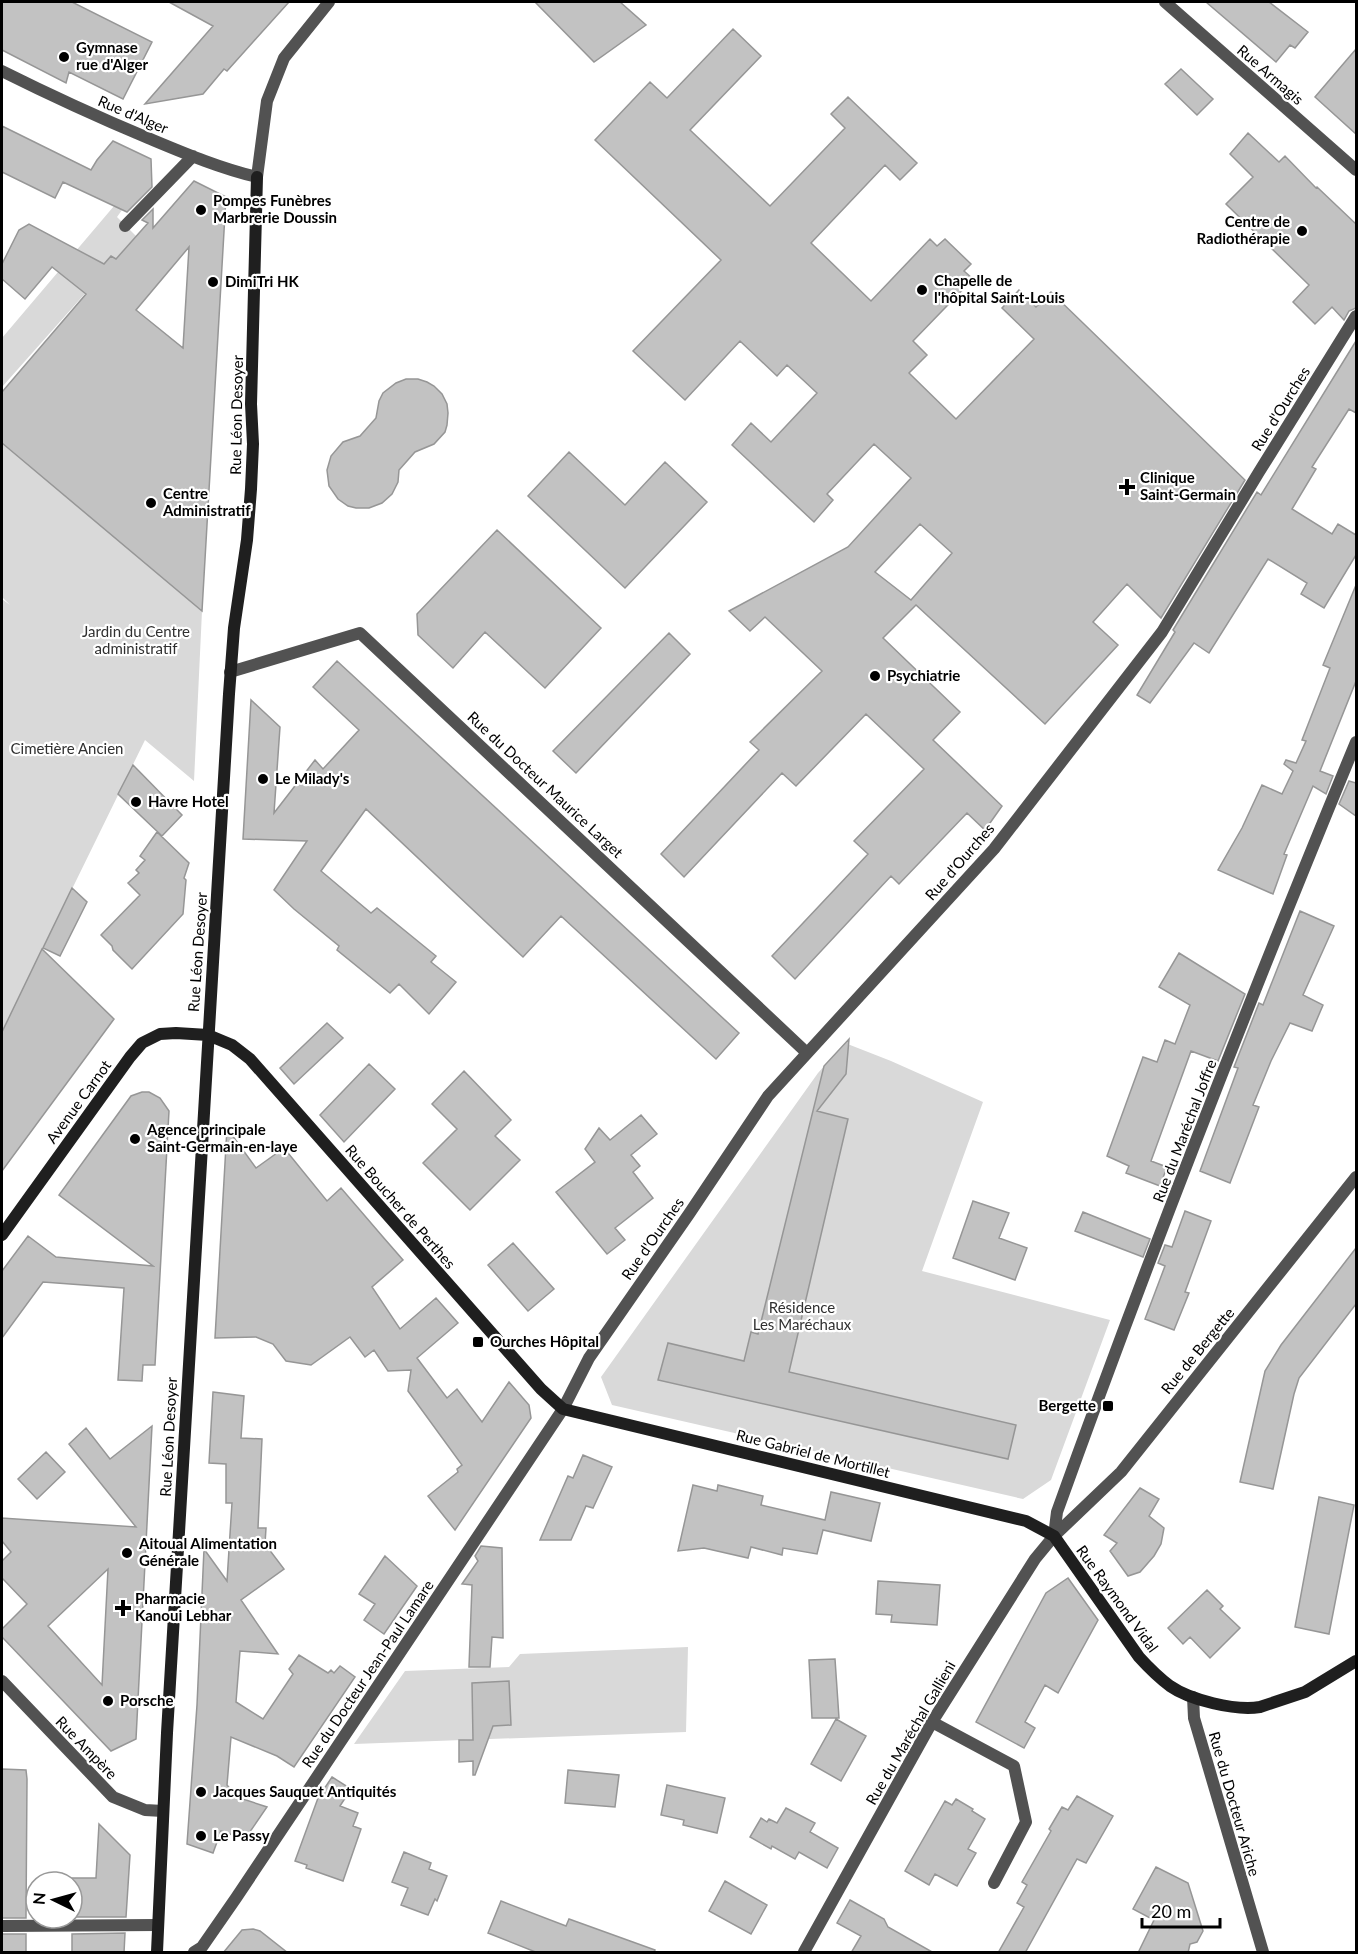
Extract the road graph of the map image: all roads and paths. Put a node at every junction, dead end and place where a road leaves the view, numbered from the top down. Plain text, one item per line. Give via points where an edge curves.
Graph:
1 (329, 2) edge
2 (1165, 2) edge
3 (2, 71) edge
4 (194, 156) junction
5 (1356, 170) edge
6 (257, 177) junction
7 (125, 226) dead end
8 (1356, 316) edge
9 (230, 672) junction
10 (1356, 742) edge
11 (208, 1035) junction
12 (807, 1053) junction
13 (1356, 1177) edge
14 (2, 1235) edge
15 (563, 1409) junction
16 (1054, 1536) junction
17 (1356, 1661) edge
18 (2, 1682) edge
19 (1193, 1697) junction
20 (932, 1722) junction
21 (163, 1811) junction
22 (994, 1883) dead end
23 (158, 1925) junction
24 (2, 1926) edge
25 (157, 1953) edge
26 (194, 1953) edge
27 (804, 1953) edge
28 (1263, 1953) edge

1 - 6 street, Rue Léon Desoyer via 284,58 267,101
2 - 5 street, Rue Armagis
3 - 4 street, Rue d'Alger via 64,103
4 - 6 street, Rue d'Alger
4 - 7 street
6 - 9 street, Rue Léon Desoyer via 251,489
8 - 12 street, Rue d'Ourches via 1162,632 994,849
9 - 11 street, Rue Léon Desoyer
9 - 12 street, Rue du Docteur Maurice Larget via 360,633
10 - 16 street, Rue du Maréchal Joffre via 1172,1205 1057,1512
11 - 14 street, Avenue Carnot via 160,1034 142,1043
11 - 15 street, Rue Boucher de Perthes via 232,1045 250,1059 541,1389
11 - 21 street, Rue Léon Desoyer
12 - 15 street, Rue d'Ourches via 768,1096 589,1358
13 - 16 street, Rue de Bergette via 1121,1472
15 - 16 street, Rue Gabriel de Mortillet via 1026,1521
15 - 26 street, Rue du Docteur Jean-Paul Lamare via 229,1908
16 - 19 street, Rue Raymond Vidal via 1139,1657 1155,1675
16 - 20 street, Rue du Maréchal Gallieni via 1035,1559
17 - 19 street, Rue Raymond Vidal via 1305,1692 1260,1707 1228,1706
18 - 21 street, Rue Ampère via 113,1797 145,1810
19 - 28 street, Rue du Docteur Ariche via 1194,1718
20 - 22 street via 1014,1766 1026,1821
20 - 27 street, Rue du Maréchal Gallieni
21 - 23 street, Rue Léon Desoyer
23 - 24 street
23 - 25 street, Rue Léon Desoyer

